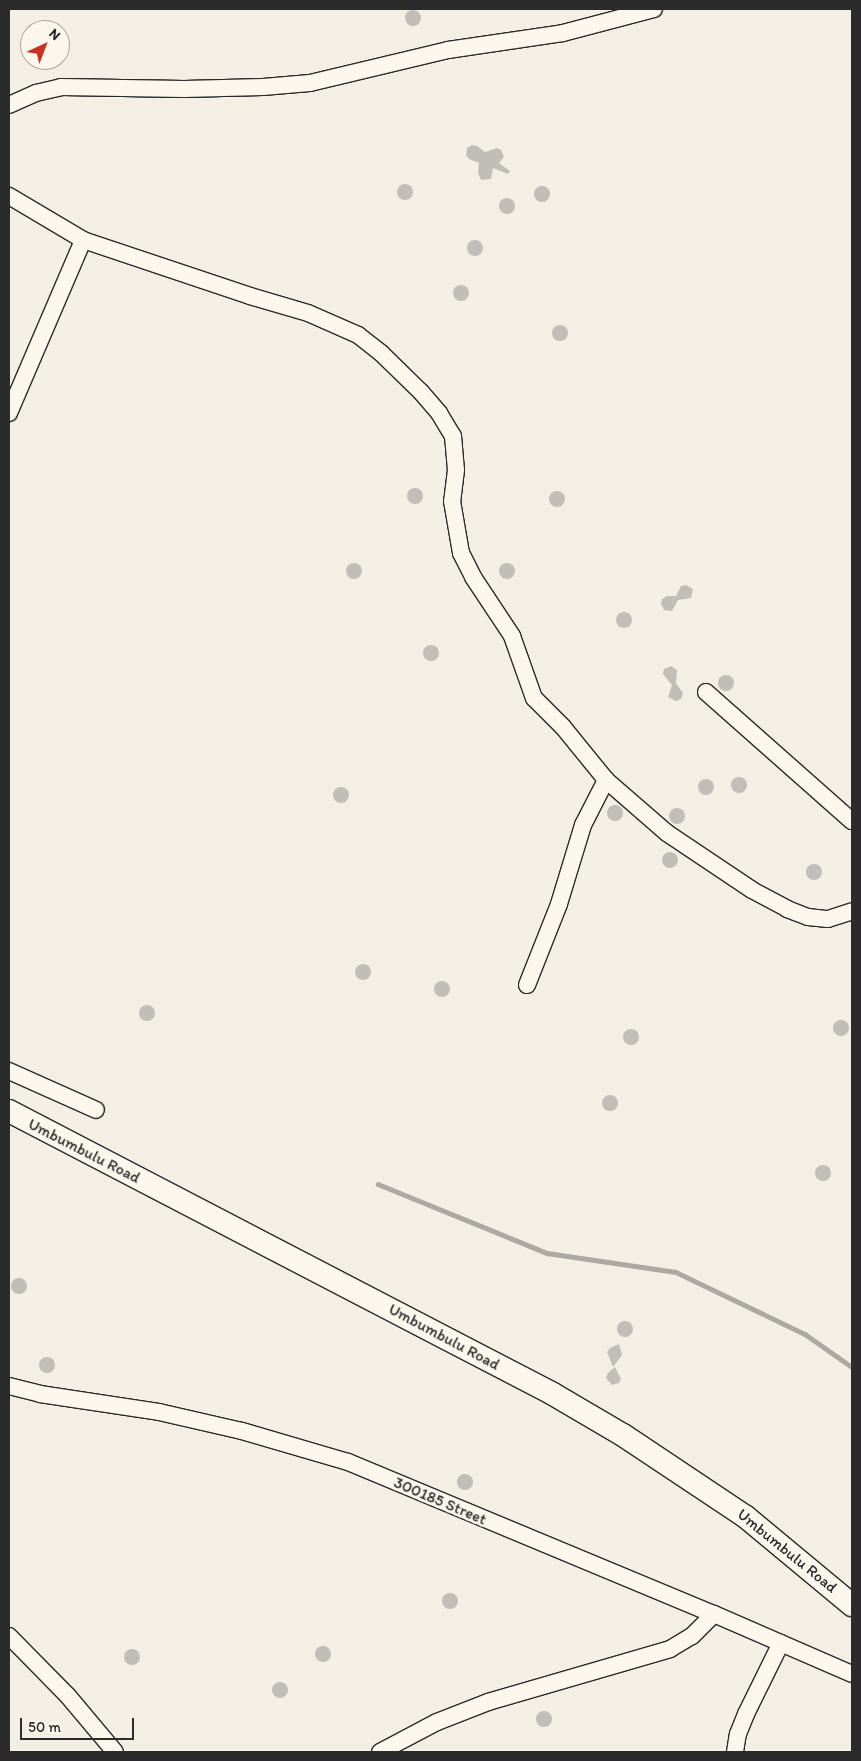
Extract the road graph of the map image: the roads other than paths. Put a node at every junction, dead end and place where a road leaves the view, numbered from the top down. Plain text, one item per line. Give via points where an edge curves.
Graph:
1 (654, 9) edge
2 (9, 105) edge
3 (9, 196) edge
4 (83, 240) junction
5 (9, 413) edge
6 (706, 692) dead end
7 (606, 780) junction
8 (852, 821) edge
9 (852, 911) edge
10 (527, 985) dead end
11 (9, 1071) edge
12 (96, 1110) dead end
13 (9, 1112) edge
14 (9, 1386) edge
15 (852, 1605) edge
16 (714, 1614) junction
17 (9, 1636) edge
18 (781, 1643) junction
19 (852, 1674) edge
20 (115, 1752) edge
21 (380, 1752) edge
22 (736, 1752) edge

1 - 2 street via 563,33 448,50 310,83 184,90 61,87 36,93
3 - 4 street
4 - 5 street
4 - 7 street via 308,312 358,335 421,392 439,413 452,436 456,470 452,501 461,552 473,577 512,636 534,698 563,727
6 - 8 street
7 - 9 street via 667,833 752,890 787,909 808,917 828,919
7 - 10 street via 583,825 559,904
11 - 12 street
13 - 15 main road, Umbumbulu Road via 553,1394 623,1435 746,1517
14 - 16 street, 300185 Street via 40,1394 159,1412 242,1431 348,1462
16 - 18 street, 300185 Street
16 - 21 street via 692,1636 670,1649 488,1702 437,1722
17 - 20 street via 68,1696
18 - 19 street, 300185 Street
18 - 22 street via 746,1714 738,1734

